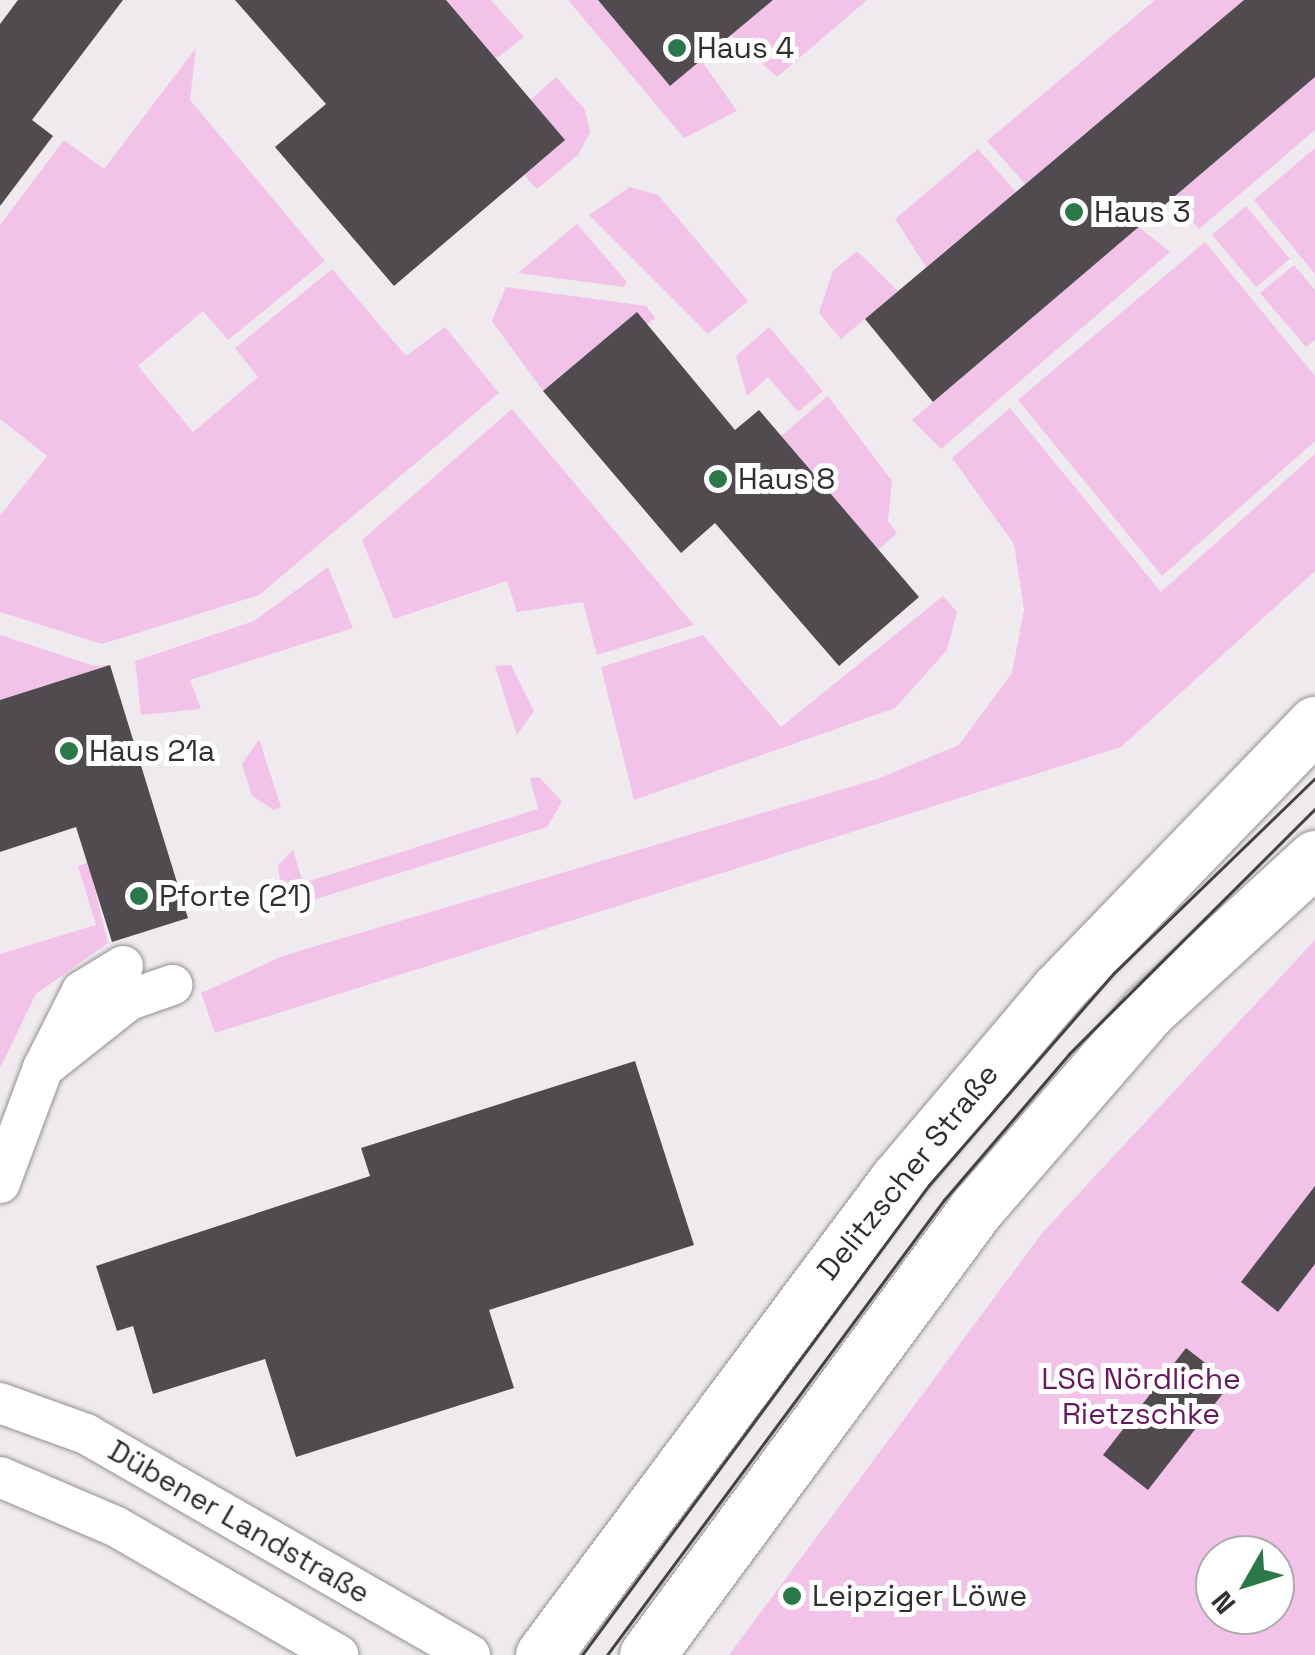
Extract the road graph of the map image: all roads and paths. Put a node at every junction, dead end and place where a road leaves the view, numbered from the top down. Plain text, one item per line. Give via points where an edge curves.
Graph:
1 (1315, 724) edge
2 (1315, 858) edge
3 (124, 966) dead end
4 (172, 985) dead end
5 (43, 1068) junction
6 (0, 1183) edge
7 (0, 1403) edge
8 (0, 1477) edge
9 (338, 1655) edge
10 (470, 1655) edge
11 (543, 1655) edge
12 (647, 1655) edge

1 - 11 main road, Delitzscher Straße via 1058,990 897,1180
2 - 12 main road via 1147,1012 976,1209
3 - 5 street via 82,991
4 - 5 street via 129,1000
5 - 6 street
7 - 10 street, Dübener Landstraße via 86,1434
8 - 9 street via 115,1526

